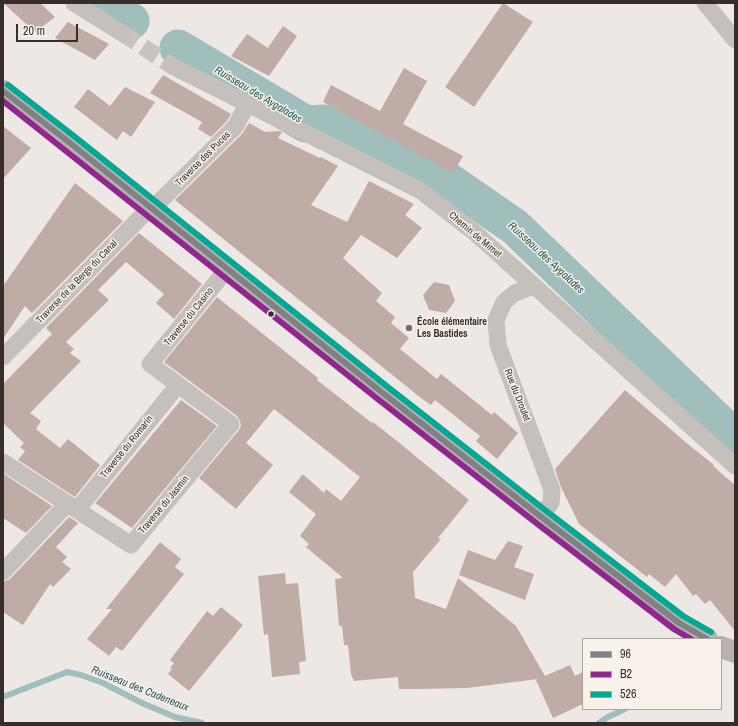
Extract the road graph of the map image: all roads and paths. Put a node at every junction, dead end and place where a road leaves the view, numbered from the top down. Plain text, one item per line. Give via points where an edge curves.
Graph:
1 (74, 3) edge
2 (705, 3) edge
3 (122, 33) tunnel mouth
4 (735, 40) edge
5 (172, 66) tunnel mouth
6 (3, 91) edge
7 (247, 105) junction
8 (152, 209) junction
9 (227, 269) junction
10 (533, 286) junction
11 (3, 357) edge
12 (150, 364) joint
13 (178, 385) junction
14 (4, 464) edge
15 (735, 466) edge
16 (72, 507) junction
17 (540, 516) junction
18 (3, 572) edge
19 (705, 638) edge
20 (722, 647) edge
21 (735, 652) edge

1 - 3 street
2 - 4 street
5 - 7 street, Chemin de Mimet
6 - 8 main road
7 - 8 street, Traverse des Puces via 235,127
7 - 10 street, Chemin de Mimet via 420,191 474,232
8 - 9 main road
8 - 11 street, Traverse de la Berge du Canal via 140,218
9 - 12 street, Traverse du Casino
9 - 17 main road
10 - 15 street, Chemin de Mimet
10 - 17 street, Rue du Droulet via 515,293 504,302 496,320 498,345 552,490 551,503
12 - 13 street, Traverse du Jasmin
13 - 16 street, Traverse du Romarin
13 - 16 street, Traverse du Jasmin via 231,424 130,546
14 - 16 street, Traverse du Jasmin
16 - 18 street, Traverse du Romarin
17 - 19 main road via 679,623
20 - 21 main road

